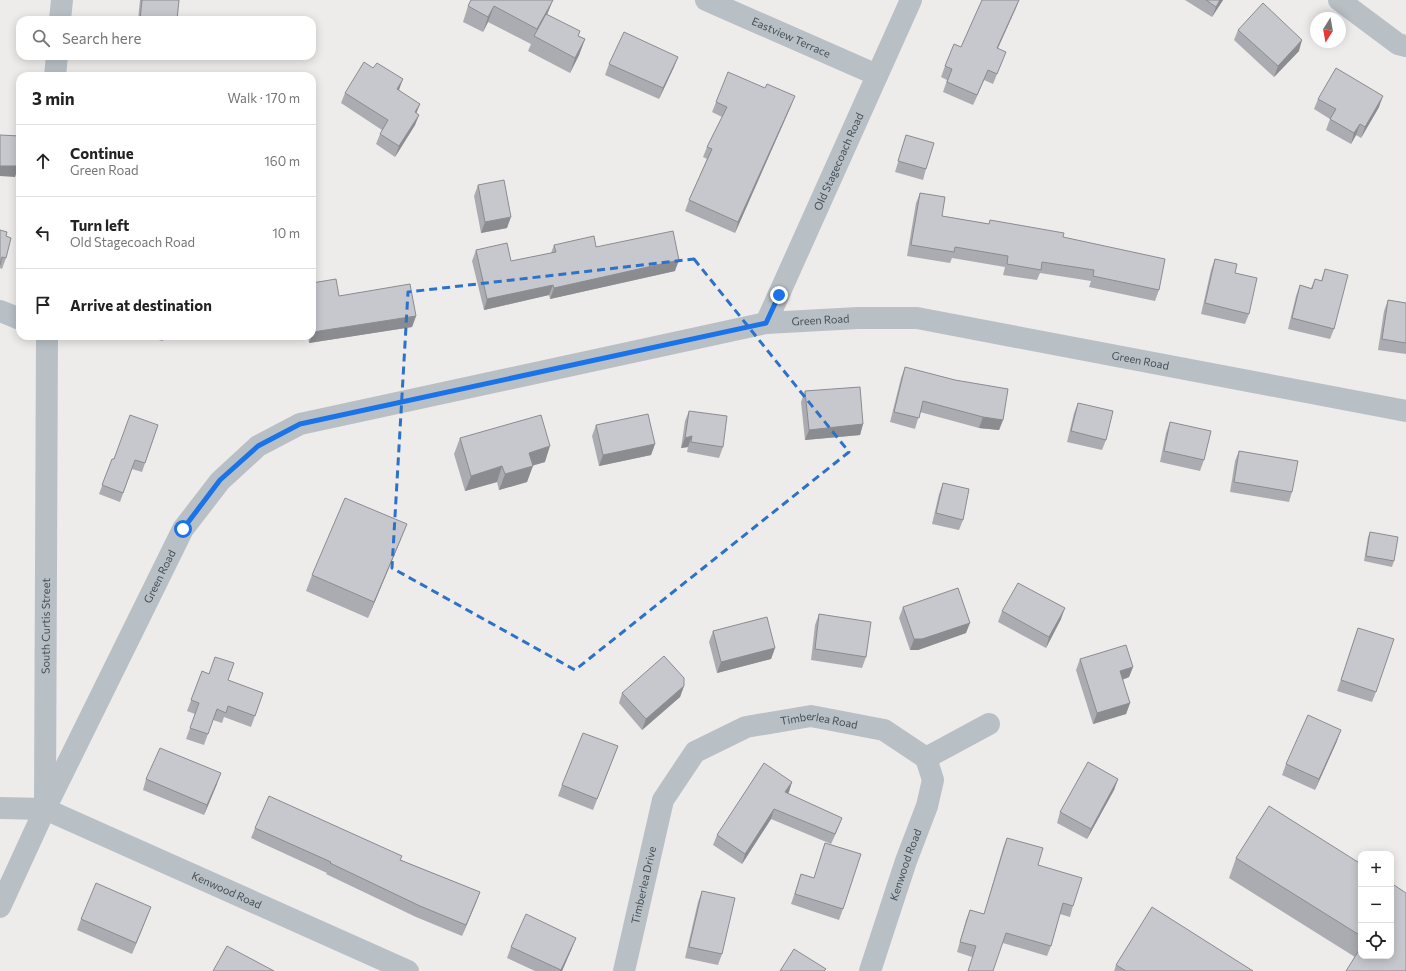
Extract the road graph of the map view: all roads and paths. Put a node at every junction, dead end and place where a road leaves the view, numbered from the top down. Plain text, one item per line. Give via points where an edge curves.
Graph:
1 (62, 0) edge
2 (706, 0) edge
3 (911, 0) edge
4 (1339, 0) edge
5 (60, 16) edge
6 (1406, 46) edge
7 (57, 60) edge
8 (55, 72) edge
9 (877, 75) junction
10 (0, 311) edge
11 (16, 317) edge
12 (766, 323) junction
13 (47, 340) edge
14 (1406, 411) edge
15 (989, 724) dead end
16 (926, 758) junction
17 (663, 800) joint
18 (0, 808) edge
19 (45, 808) junction
20 (0, 907) edge
21 (408, 971) edge
22 (624, 971) edge
23 (870, 971) edge

1 - 5 street
2 - 9 street, Eastview Terrace
3 - 9 street, Old Stagecoach Road
4 - 6 street via 1398,44
7 - 8 street
9 - 12 street, Old Stagecoach Road
10 - 11 street
12 - 14 street, Green Road via 917,318
12 - 19 street, Green Road via 300,424 258,446 220,480 183,529
13 - 19 street, South Curtis Street
15 - 16 street
16 - 17 street, Timberlea Road via 884,730 811,716 746,728 695,752
16 - 23 street, Kenwood Road via 933,780 927,806
17 - 22 street, Timberlea Drive
18 - 19 street
19 - 20 street, South Curtis Street
19 - 21 street, Kenwood Road

